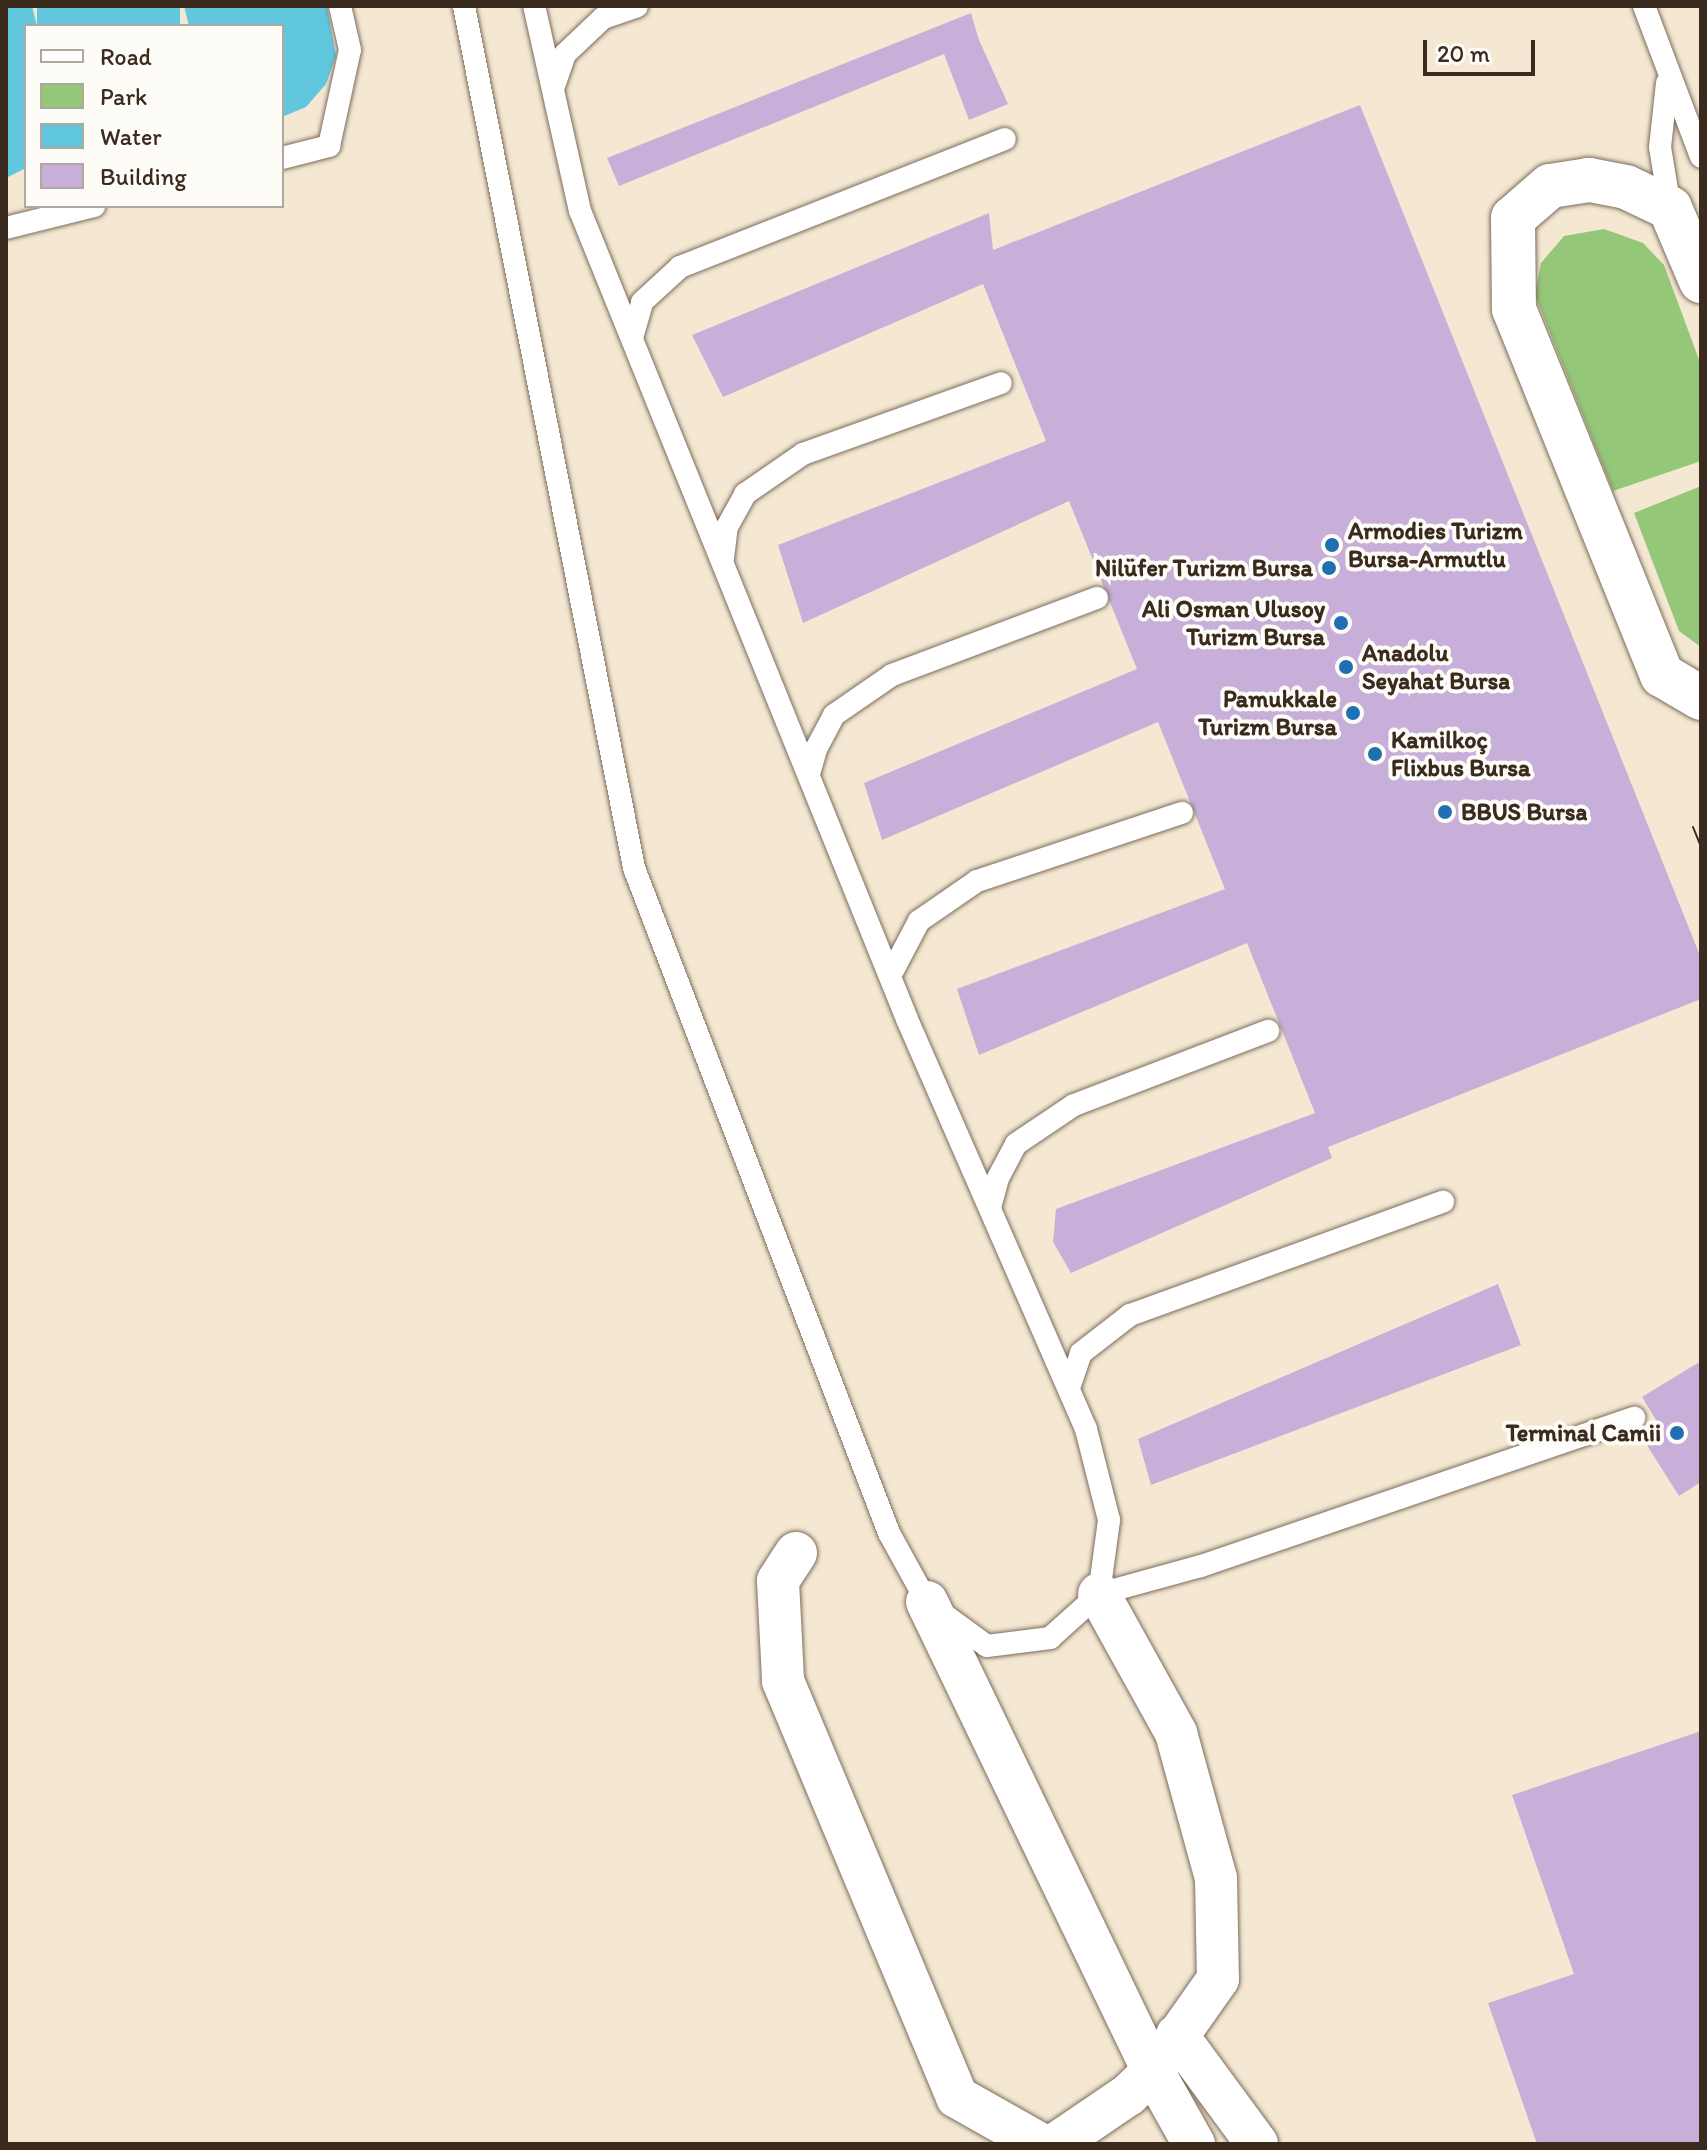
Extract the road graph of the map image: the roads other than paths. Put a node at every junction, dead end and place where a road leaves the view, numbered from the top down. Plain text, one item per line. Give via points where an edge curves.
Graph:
1 (340, 6) edge
2 (464, 6) edge
3 (534, 6) edge
4 (637, 6) edge
5 (1644, 6) edge
6 (1668, 74) junction
7 (553, 91) junction
8 (1005, 139) dead end
9 (284, 157) edge
10 (1701, 157) edge
11 (86, 208) edge
12 (1670, 208) junction
13 (6, 228) edge
14 (1701, 281) edge
15 (632, 338) junction
16 (1001, 383) dead end
17 (723, 559) junction
18 (1097, 598) dead end
19 (1701, 698) edge
20 (809, 774) junction
21 (1182, 813) dead end
22 (890, 976) junction
23 (1268, 1031) dead end
24 (1443, 1202) dead end
25 (990, 1208) junction
26 (1069, 1388) junction
27 (1634, 1418) dead end
28 (796, 1553) dead end
29 (1099, 1594) junction
30 (927, 1602) junction
31 (1177, 2035) junction
32 (1153, 2071) junction
33 (1040, 2144) edge
34 (1056, 2144) edge
35 (1194, 2144) edge
36 (1257, 2144) edge

1 - 9 lane via 350,50 329,146
2 - 30 lane via 634,868 889,1533
3 - 7 lane
4 - 7 lane via 603,18 565,54
5 - 6 lane
6 - 10 lane
6 - 12 lane via 1660,147
7 - 15 lane via 580,211
8 - 15 lane via 680,267 642,302
11 - 13 lane
12 - 14 main road
12 - 19 main road via 1626,187 1589,180 1550,186 1513,218 1514,309 1662,675
15 - 17 lane
16 - 17 lane via 803,454 745,494 727,527
17 - 20 lane
18 - 20 lane via 892,675 834,715
20 - 22 lane
21 - 22 lane via 977,881 919,921
22 - 25 lane
23 - 25 lane via 1074,1105 1016,1144
24 - 26 lane via 1130,1315 1081,1353
25 - 26 lane
26 - 29 lane via 1086,1429 1109,1520
27 - 29 lane via 1201,1566
28 - 33 street via 778,1581 783,1681 957,2097
29 - 30 lane via 1050,1638 987,1646
29 - 31 street via 1176,1733 1216,1878 1218,1979
30 - 32 street
31 - 32 street
31 - 36 street
32 - 34 street via 1128,2095
32 - 35 street

